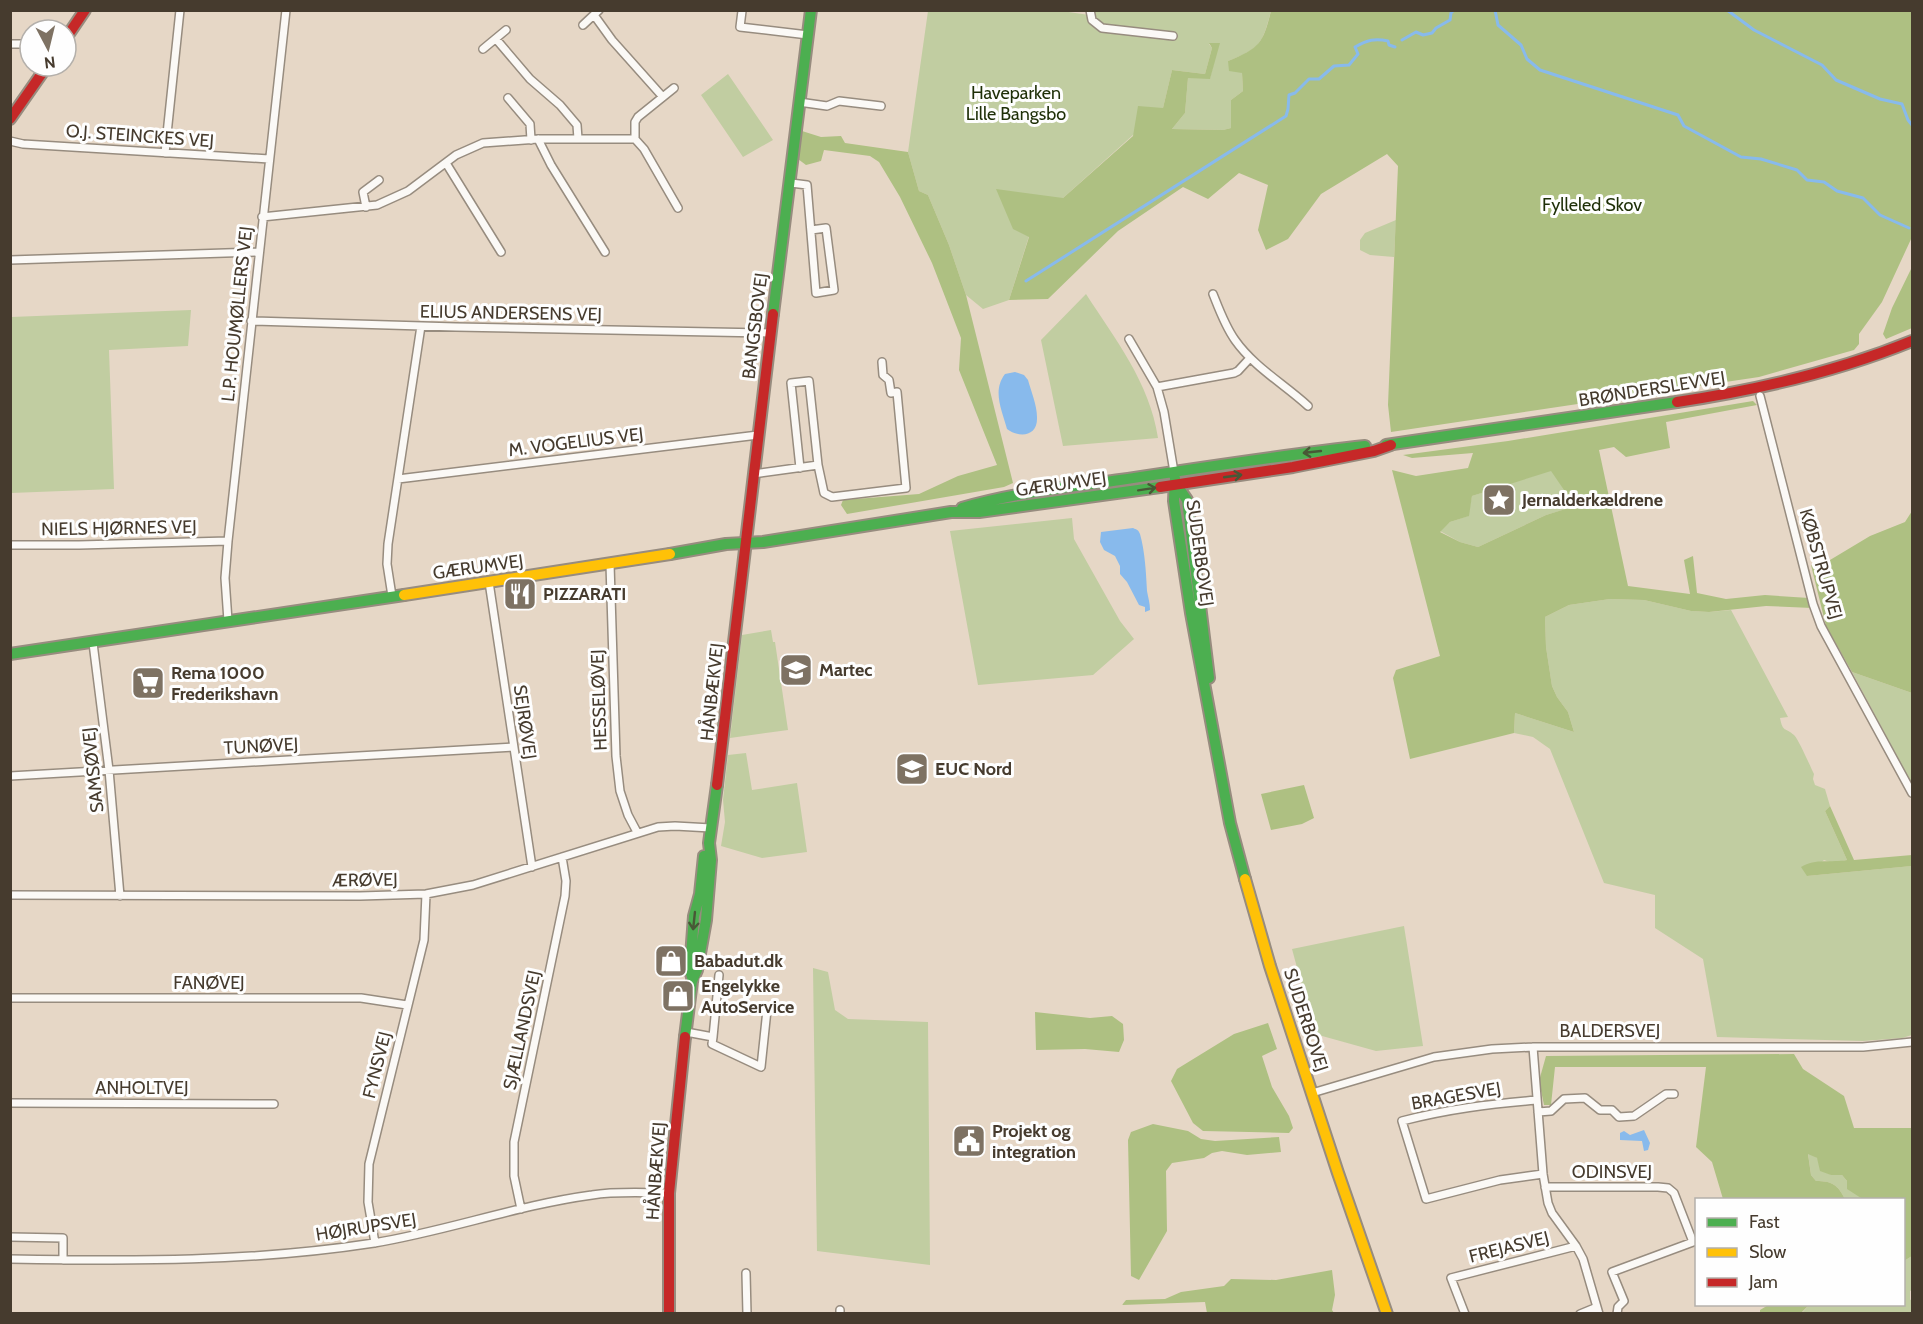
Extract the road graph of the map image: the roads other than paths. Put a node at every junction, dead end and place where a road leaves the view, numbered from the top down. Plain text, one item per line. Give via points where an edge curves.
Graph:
1 (180, 10) edge
2 (286, 10) edge
3 (811, 10) edge
4 (1090, 10) edge
5 (742, 11) edge
6 (596, 13) edge
7 (583, 25) dead end
8 (506, 30) dead end
9 (808, 35) junction
10 (1173, 36) dead end
11 (496, 39) junction
12 (483, 49) dead end
13 (39, 78) edge
14 (674, 88) dead end
15 (662, 96) junction
16 (508, 98) dead end
17 (799, 102) junction
18 (881, 106) dead end
19 (10, 119) edge
20 (534, 139) junction
21 (578, 139) junction
22 (635, 139) junction
23 (10, 141) edge
24 (165, 153) junction
25 (269, 159) junction
26 (446, 163) junction
27 (379, 180) dead end
28 (791, 183) junction
29 (366, 207) junction
30 (678, 208) dead end
31 (262, 217) junction
32 (811, 230) junction
33 (259, 252) junction
34 (501, 252) dead end
35 (605, 252) dead end
36 (10, 260) edge
37 (1212, 294) dead end
38 (251, 321) junction
39 (421, 327) junction
40 (770, 333) junction
41 (1129, 339) dead end
42 (1912, 340) edge
43 (1250, 358) junction
44 (882, 362) dead end
45 (1157, 387) junction
46 (1760, 396) dead end
47 (1308, 406) dead end
48 (758, 435) junction
49 (1391, 445) junction
50 (819, 465) junction
51 (800, 468) junction
52 (1174, 472) junction
53 (753, 474) junction
54 (398, 479) junction
55 (1176, 484) junction
56 (951, 512) junction
57 (228, 541) junction
58 (745, 543) junction
59 (10, 545) edge
60 (610, 564) junction
61 (489, 582) junction
62 (392, 596) junction
63 (228, 621) junction
64 (93, 643) junction
65 (10, 654) edge
66 (513, 747) junction
67 (109, 770) junction
68 (10, 776) edge
69 (1912, 793) edge
70 (711, 828) junction
71 (637, 832) junction
72 (562, 856) junction
73 (532, 867) junction
74 (426, 894) junction
75 (10, 896) edge
76 (120, 896) junction
77 (720, 975) dead end
78 (10, 998) edge
79 (407, 1005) junction
80 (767, 1010) dead end
81 (686, 1032) junction
82 (712, 1037) junction
83 (1912, 1042) edge
84 (1533, 1047) junction
85 (1312, 1093) junction
86 (1674, 1094) dead end
87 (1537, 1100) junction
88 (10, 1103) edge
89 (274, 1104) dead end
90 (1538, 1112) junction
91 (1543, 1174) junction
92 (1545, 1187) junction
93 (669, 1193) junction
94 (521, 1209) junction
95 (10, 1237) edge
96 (375, 1243) junction
97 (1576, 1246) junction
98 (10, 1259) edge
99 (63, 1260) junction
100 (746, 1272) dead end
101 (1598, 1310) edge
102 (669, 1314) edge
103 (747, 1314) edge
104 (1387, 1314) edge
105 (1465, 1314) edge
106 (1580, 1314) edge
107 (1617, 1314) edge

1 - 24 street
2 - 25 street, L.P. HOUMØLLERS VEJ
3 - 9 main road, BANGSBOVEJ
4 - 10 street via 1092,20 1102,28
5 - 9 street via 740,27
6 - 7 street
6 - 15 street via 612,40
8 - 11 street
9 - 17 main road, BANGSBOVEJ
11 - 12 street
11 - 21 street via 577,125
13 - 19 main road
14 - 15 street
15 - 22 street via 638,117
16 - 20 street via 530,124
17 - 18 street
17 - 28 main road, BANGSBOVEJ
20 - 21 street
20 - 26 street via 483,143
20 - 35 street
21 - 22 street
22 - 30 street
23 - 24 street, O.J. STEINCKES VEJ
24 - 25 street, O.J. STEINCKES VEJ
25 - 31 street, L.P. HOUMØLLERS VEJ
26 - 29 street via 390,200
26 - 34 street
27 - 29 street via 363,192
28 - 32 street via 807,185
28 - 40 main road, BANGSBOVEJ
29 - 31 street
31 - 33 street, L.P. HOUMØLLERS VEJ
32 - 32 street via 825,228 834,290 816,293
33 - 36 street
33 - 38 street, L.P. HOUMØLLERS VEJ
37 - 43 street via 1235,340
38 - 39 street, ELIUS ANDERSENS VEJ
38 - 57 street, L.P. HOUMØLLERS VEJ
39 - 40 street, ELIUS ANDERSENS VEJ
39 - 54 street
40 - 48 main road, BANGSBOVEJ
41 - 45 street
42 - 49 main road, BRØNDERSLEVVEJ via 1824,373 1737,393
43 - 45 street via 1234,373
43 - 47 street
44 - 50 street via 891,393 897,392 906,488 832,497 824,493
45 - 52 street
46 - 69 street, KØBSTRUPVEJ via 1821,626
48 - 53 main road, BANGSBOVEJ
48 - 54 street, M. VOGELIUS VEJ
49 -> 52 main road, BRØNDERSLEVVEJ via 1293,454
55 -> 49 main road, BRØNDERSLEVVEJ via 1293,467
50 - 51 street
50 - 51 street via 809,381 791,383
51 - 53 street
52 - 55 main road, SUDERBOVEJ
52 - 56 main road, GÆRUMVEJ via 978,503
53 - 58 main road, BANGSBOVEJ
54 - 62 street via 388,544
56 -> 55 main road, GÆRUMVEJ via 979,512
55 - 85 main road, SUDERBOVEJ via 1174,501 1204,690 1230,823
56 - 58 main road, GÆRUMVEJ
57 - 59 street, NIELS HJØRNES VEJ
57 - 63 street, L.P. HOUMØLLERS VEJ
58 - 60 main road, GÆRUMVEJ
58 - 70 main road, HÅNBÆKVEJ
60 - 61 main road, GÆRUMVEJ
60 - 71 street, HESSELØVEJ via 616,756 620,791
61 - 62 main road, GÆRUMVEJ
61 - 66 street, SEJRØVEJ
62 - 63 main road, GÆRUMVEJ
63 - 64 main road, GÆRUMVEJ
64 - 65 main road, GÆRUMVEJ
64 - 67 street, SAMSØVEJ
66 - 67 street, TUNØVEJ
66 - 73 street, SEJRØVEJ
67 - 68 street, TUNØVEJ
67 - 76 street, SAMSØVEJ
70 - 71 street, ÆRØVEJ via 675,826
70 - 81 main road, HÅNBÆKVEJ via 706,920 692,981
71 - 72 street, ÆRØVEJ
72 - 73 street, ÆRØVEJ
72 - 94 street, SJÆLLANDSVEJ via 565,896 514,1142 514,1176
73 - 74 street, ÆRØVEJ
74 - 76 street, ÆRØVEJ
74 - 79 street, FYNSVEJ via 424,940
75 - 76 street, ÆRØVEJ
77 - 82 street
78 - 79 street, FANØVEJ via 361,998
79 - 96 street, FYNSVEJ via 369,1164 368,1202
80 - 82 street via 761,1067 712,1044
81 - 82 street
81 - 93 main road, HÅNBÆKVEJ
83 - 84 street, BALDERSVEJ via 1863,1047
84 - 85 street, BALDERSVEJ via 1434,1057
84 - 87 street
85 - 104 main road, SUDERBOVEJ
86 - 90 street via 1665,1094 1634,1116 1619,1117 1612,1110 1600,1110 1585,1098 1563,1099 1551,1111
87 - 90 street
87 - 91 street, BRAGESVEJ via 1443,1110 1402,1121 1426,1199 1500,1180
88 - 89 street, ANHOLTVEJ
90 - 91 street
91 - 92 street
92 - 97 street via 1552,1214
92 - 107 street, ODINSVEJ via 1658,1187 1674,1192 1693,1242 1612,1272 1624,1301
93 - 94 street, HØJRUPSVEJ via 595,1194
93 - 102 main road, HÅNBÆKVEJ
94 - 96 street, HØJRUPSVEJ
95 - 99 street via 63,1238
96 - 99 street, HØJRUPSVEJ via 246,1258
97 - 101 street
97 - 105 street, FREJASVEJ via 1451,1278
98 - 99 street, HØJRUPSVEJ
100 - 103 street
101 - 106 street

